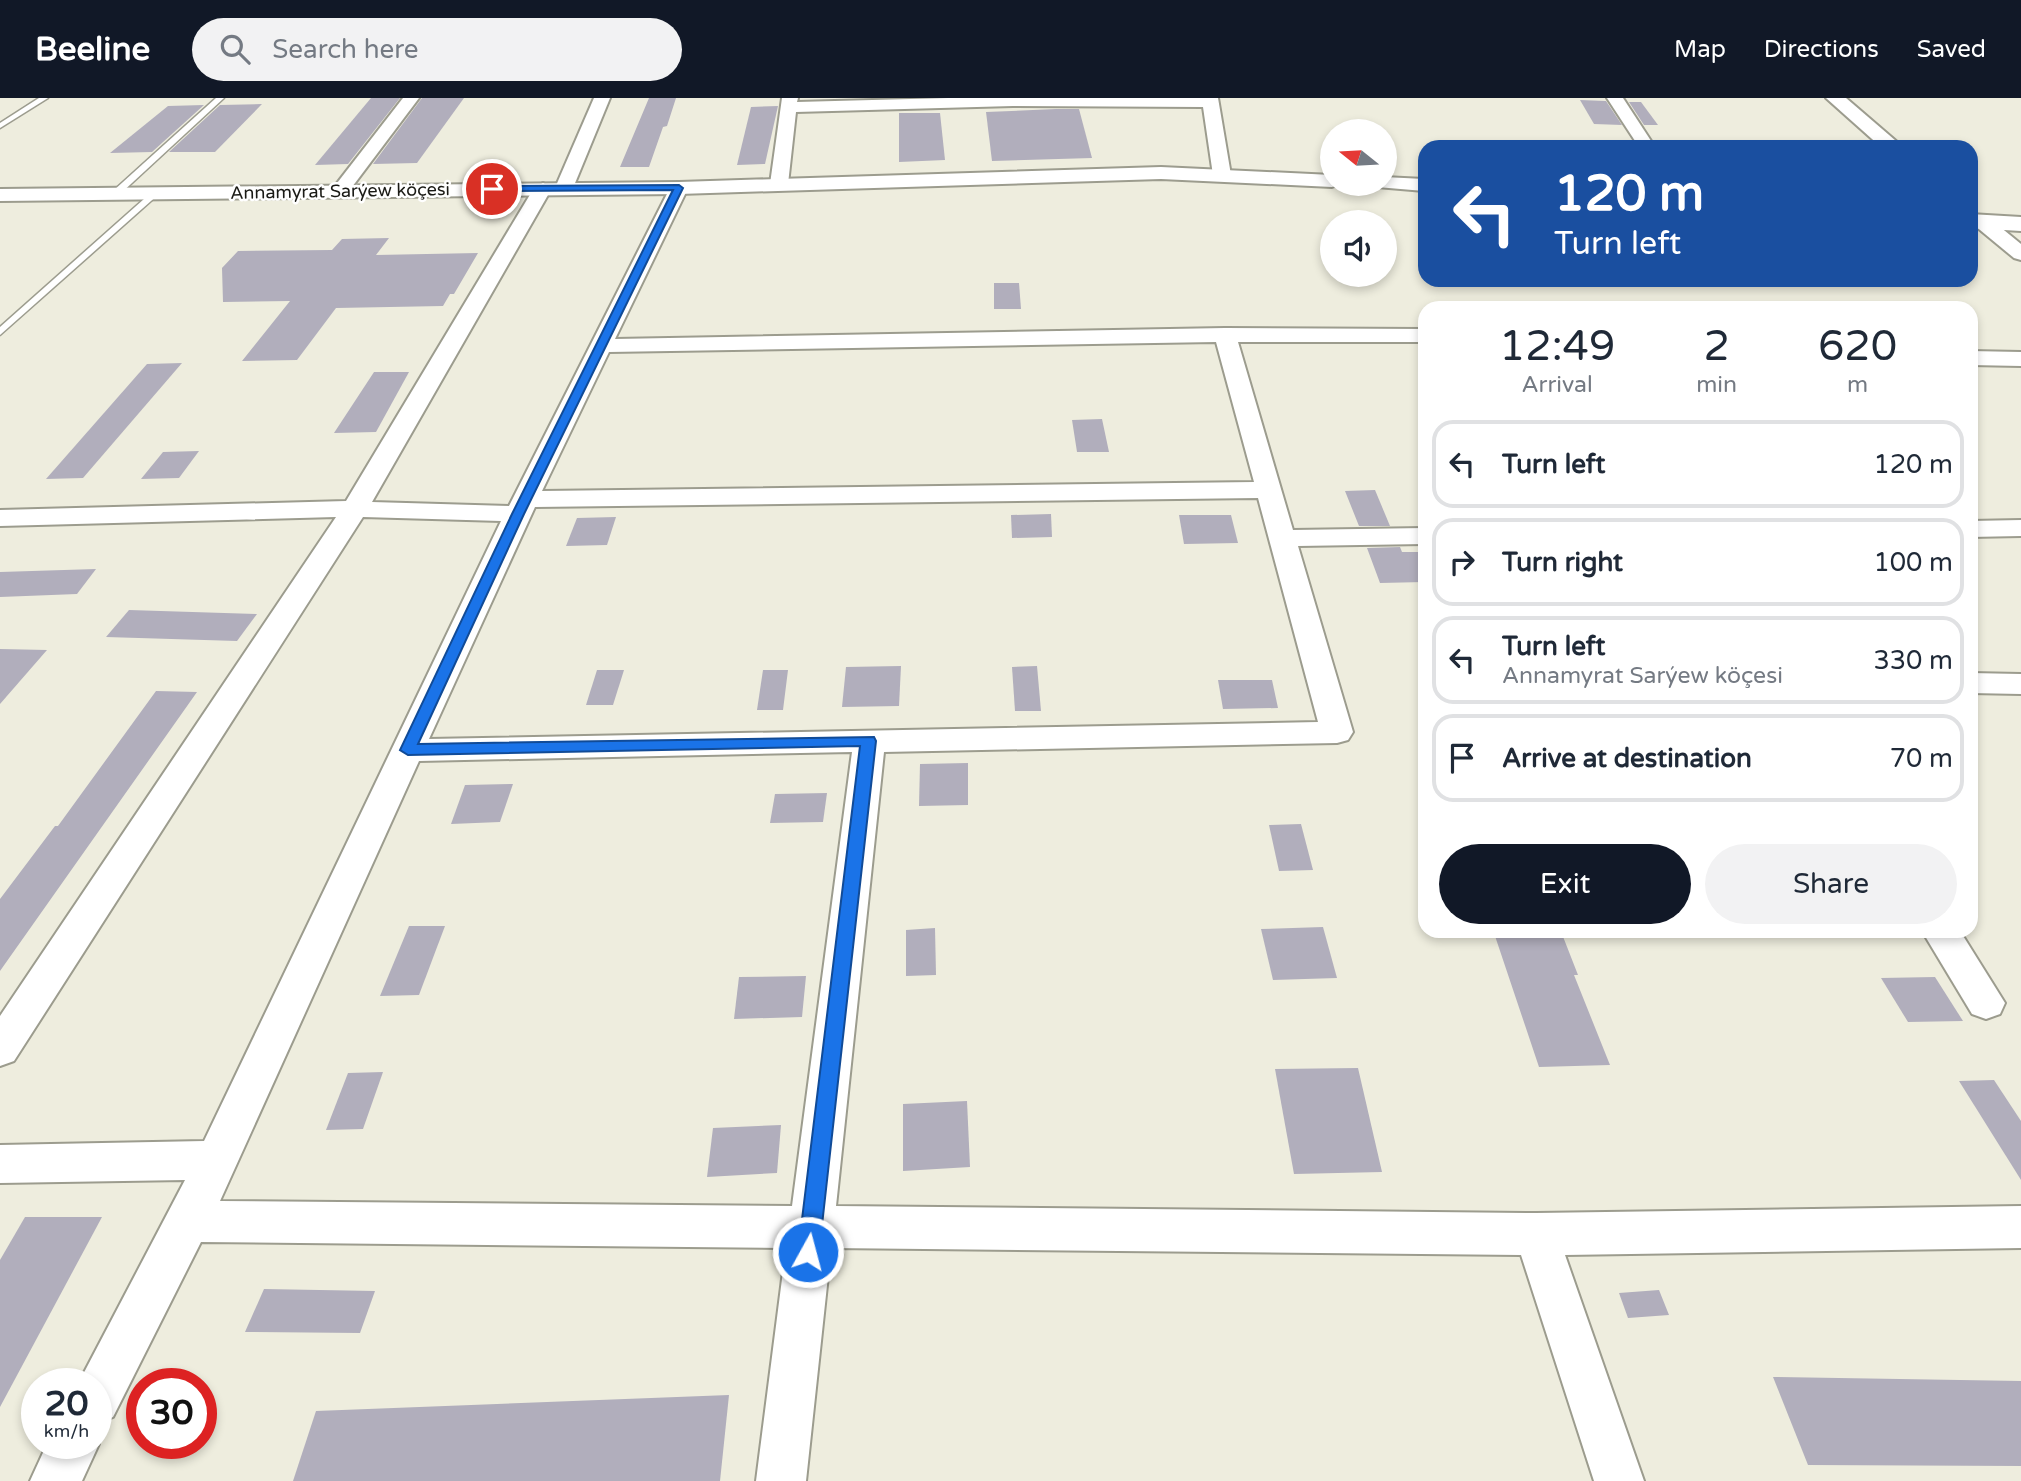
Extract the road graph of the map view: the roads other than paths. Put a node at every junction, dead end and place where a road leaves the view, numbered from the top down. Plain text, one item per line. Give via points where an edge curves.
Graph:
1 (44, 98) edge
2 (220, 98) edge
3 (411, 98) edge
4 (602, 98) edge
5 (1615, 98) edge
6 (1835, 98) edge
7 (1014, 99) edge
8 (1211, 100) edge
9 (789, 102) edge
10 (0, 126) edge
11 (1642, 140) edge
12 (1885, 140) edge
13 (1222, 175) junction
14 (1320, 180) edge
15 (779, 184) junction
16 (1397, 184) edge
17 (1418, 186) edge
18 (554, 188) junction
19 (679, 188) junction
20 (340, 191) junction
21 (116, 193) junction
22 (156, 193) junction
23 (0, 195) edge
24 (1978, 219) edge
25 (1978, 221) edge
26 (2021, 224) edge
27 (2021, 254) edge
28 (0, 332) edge
29 (1225, 335) junction
30 (1418, 335) edge
31 (601, 346) junction
32 (1978, 358) edge
33 (2021, 359) edge
34 (1269, 490) junction
35 (522, 507) junction
36 (355, 509) junction
37 (0, 518) edge
38 (2021, 528) edge
39 (1978, 529) edge
40 (1418, 536) edge
41 (1282, 538) junction
42 (1978, 683) edge
43 (2021, 684) edge
44 (869, 741) junction
45 (408, 750) junction
46 (1944, 938) edge
47 (1986, 1003) dead end
48 (0, 1049) edge
49 (216, 1160) junction
50 (0, 1164) edge
51 (188, 1221) junction
52 (811, 1227) junction
53 (2021, 1227) edge
54 (1536, 1234) junction
55 (112, 1370) edge
56 (66, 1459) edge
57 (55, 1481) edge
58 (781, 1481) edge
59 (1619, 1481) edge

1 - 10 lane
2 - 21 lane
3 - 20 street
4 - 18 street
5 - 11 street
6 - 12 street
7 - 8 street
7 - 9 street
8 - 13 street
9 - 15 street
13 - 14 street, Annamyrat Sarýew köçesi
13 - 15 street, Annamyrat Sarýew köçesi
15 - 19 street, Annamyrat Sarýew köçesi
16 - 17 street
18 - 19 street, Annamyrat Sarýew köçesi
18 - 20 street, Annamyrat Sarýew köçesi
18 - 36 street
19 - 31 street
20 - 22 street, Annamyrat Sarýew köçesi
21 - 22 street, Annamyrat Sarýew köçesi
21 - 23 street, Annamyrat Sarýew köçesi
22 - 28 lane
24 - 26 street
25 - 27 street
29 - 30 street
29 - 31 street
29 - 34 street
31 - 35 street
32 - 33 street
34 - 35 street
34 - 41 street
35 - 36 street
35 - 45 street
36 - 37 street
36 - 48 street
38 - 39 street
40 - 41 street
41 - 44 street via 1337,732
42 - 43 street
44 - 45 street
44 - 52 street
45 - 49 street
46 - 47 street
49 - 50 street
49 - 51 street
51 - 52 street
51 - 55 street
52 - 54 street
52 - 58 street
53 - 54 street
54 - 59 street
56 - 57 street

